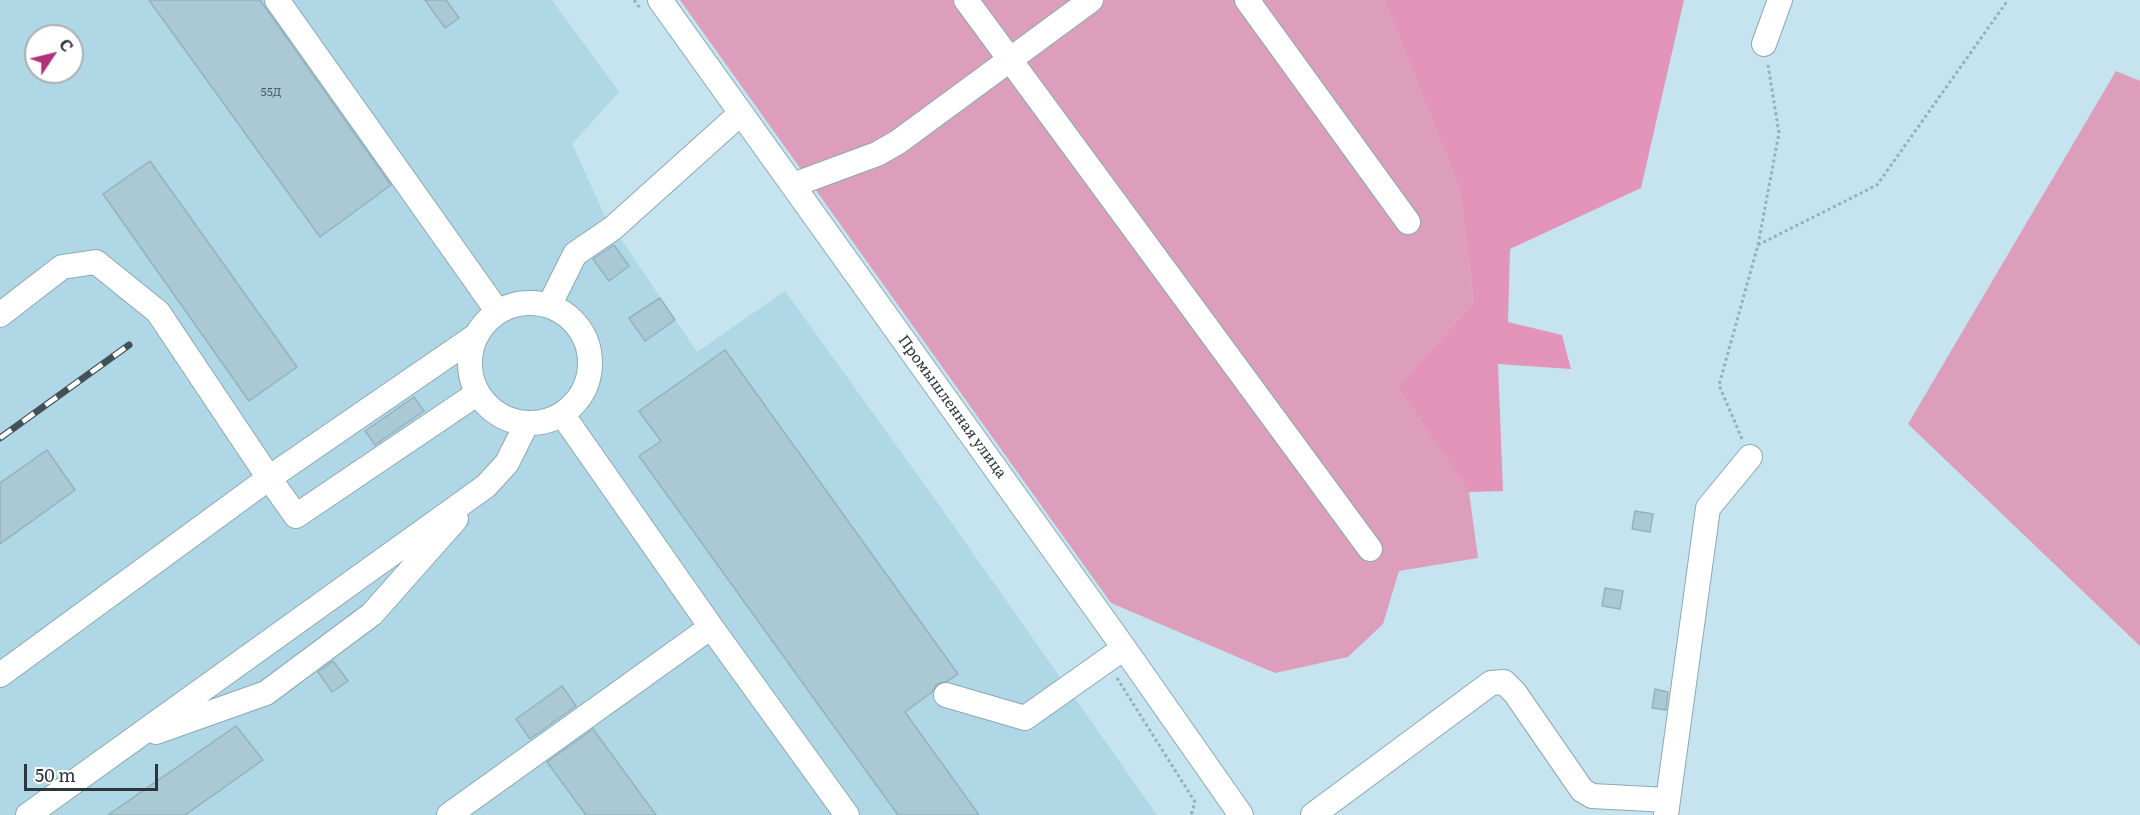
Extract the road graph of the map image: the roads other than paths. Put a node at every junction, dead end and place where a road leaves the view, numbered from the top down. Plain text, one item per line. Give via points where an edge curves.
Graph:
1 (277, 0) edge
2 (660, 0) edge
3 (966, 0) edge
4 (1091, 0) edge
5 (1247, 0) edge
6 (1780, 0) edge
7 (1764, 44) road end
8 (1010, 61) junction
9 (741, 113) junction
10 (793, 185) junction
11 (1408, 222) dead end
12 (549, 306) junction
13 (498, 312) junction
14 (0, 315) edge
15 (477, 335) junction
16 (478, 393) junction
17 (562, 414) junction
18 (527, 423) junction
19 (1750, 457) road end
20 (269, 478) junction
21 (486, 486) junction
22 (1370, 549) dead end
23 (711, 627) junction
24 (1124, 648) junction
25 (0, 675) edge
26 (946, 694) dead end
27 (128, 742) junction
28 (1667, 808) edge
29 (457, 813) edge
30 (28, 815) edge
31 (847, 815) edge
32 (1241, 815) edge
33 (1314, 815) edge

1 - 13 street
2 - 9 street, Промышленная улица
3 - 8 street
4 - 8 street
5 - 11 street
6 - 7 street
8 - 10 street via 877,154
8 - 22 street
9 - 10 street, Промышленная улица
9 - 12 street via 613,228 575,254
10 - 24 street, Промышленная улица
12 - 13 street via 523,303
12 - 17 street via 576,326 590,356 584,389
13 - 15 street
14 - 20 street via 63,267 96,262 158,312
15 - 16 street via 471,354 471,374
15 - 20 street
16 - 18 street via 504,417
16 - 20 street via 296,516
17 - 18 street
17 - 23 street
18 - 21 street via 507,463
19 - 28 street via 1708,508
20 - 25 street
21 - 27 street
21 - 27 street via 372,614 266,693
23 - 29 street
23 - 31 street
24 - 26 street via 1024,718
24 - 32 street, Промышленная улица
27 - 30 street
28 - 33 street via 1592,796 1582,790 1504,682 1491,683

